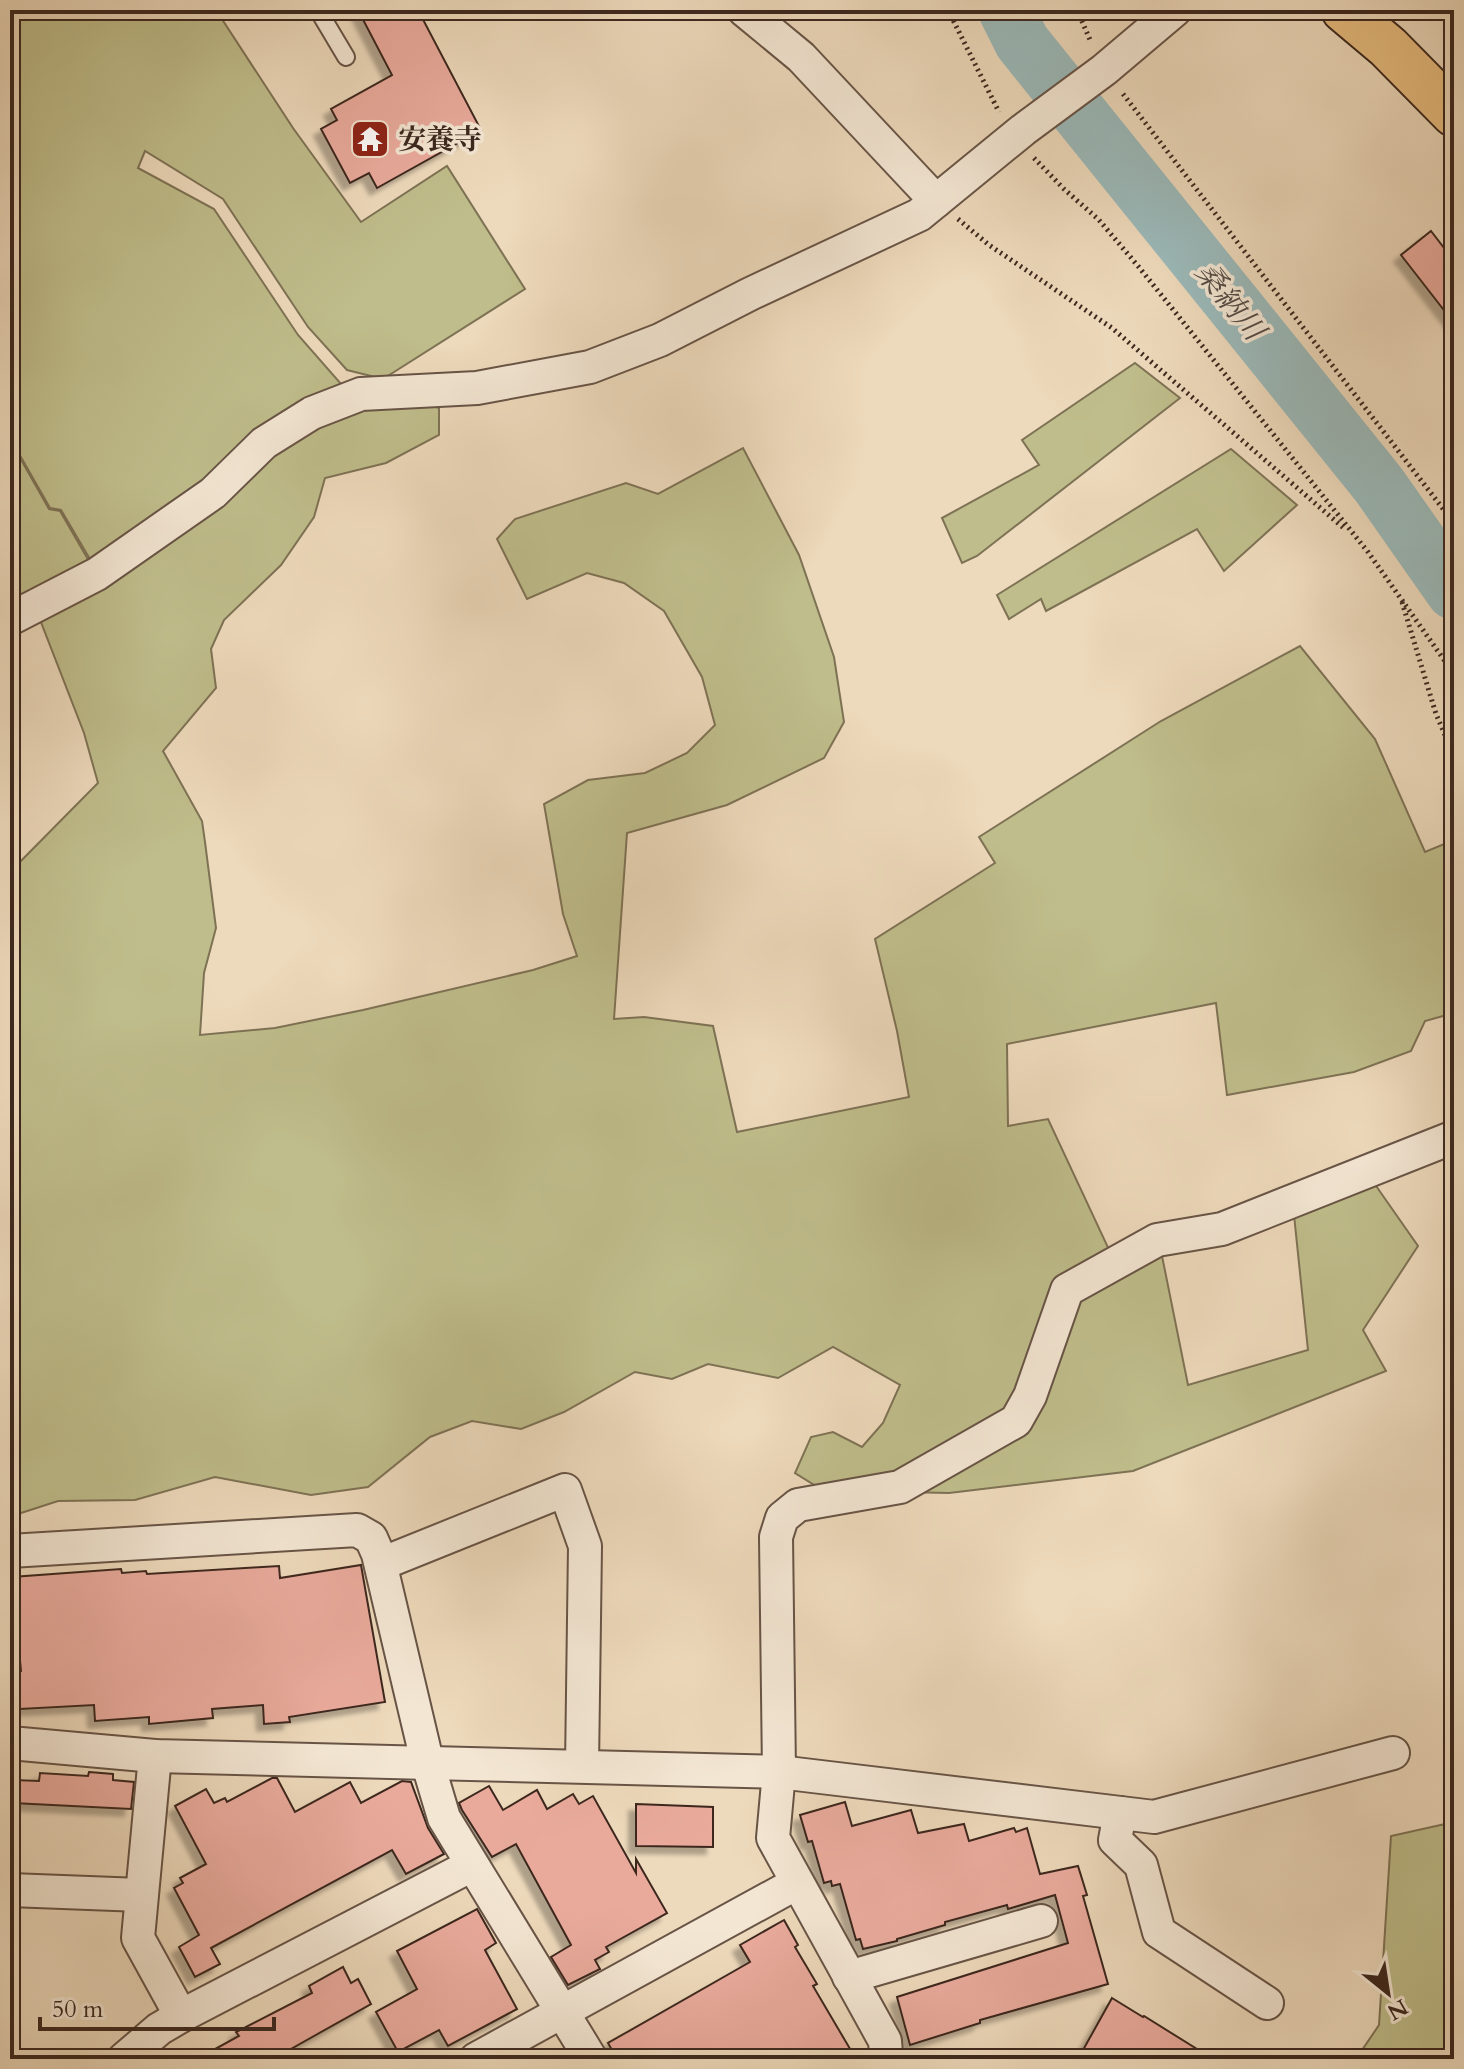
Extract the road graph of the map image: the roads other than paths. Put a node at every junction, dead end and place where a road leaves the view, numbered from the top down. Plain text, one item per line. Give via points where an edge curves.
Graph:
1 (318, 10) edge
2 (744, 10) edge
3 (1175, 10) edge
4 (1344, 10) edge
5 (346, 57) dead end
6 (1454, 114) edge
7 (936, 201) junction
8 (10, 619) edge
9 (1454, 1137) edge
10 (10, 1551) edge
11 (381, 1564) junction
12 (10, 1743) edge
13 (1393, 1753) dead end
14 (155, 1756) junction
15 (427, 1761) junction
16 (582, 1766) junction
17 (779, 1772) junction
18 (1120, 1813) junction
19 (472, 1865) junction
20 (797, 1883) junction
21 (10, 1890) edge
22 (141, 1895) junction
23 (1041, 1921) dead end
24 (849, 1977) junction
25 (1267, 2003) dead end
26 (563, 2013) junction
27 (181, 2016) junction
28 (124, 2059) edge
29 (476, 2059) edge
30 (591, 2059) edge
31 (883, 2059) edge

1 - 5 lane
2 - 7 street via 801,57
3 - 7 street
4 - 6 main road
7 - 8 street via 919,215 660,340 590,367 477,388 361,394 312,413 264,443 213,493 97,574
9 - 17 street via 1222,1229 1157,1240 1067,1290 1016,1421 900,1487 798,1505 782,1518 776,1537
10 - 11 street via 357,1530 371,1538
11 - 15 street
11 - 16 street via 565,1490 585,1546
12 - 14 street
13 - 18 street via 1154,1817
14 - 15 street
14 - 22 street
15 - 16 street
15 - 19 street via 444,1818
16 - 17 street
17 - 18 street
17 - 20 street via 773,1838
18 - 25 street via 1115,1840 1141,1865 1159,1932
19 - 26 street
19 - 27 street
20 - 24 street
20 - 26 street
21 - 22 street
22 - 27 street via 138,1938
23 - 24 street
24 - 31 street via 885,2041
26 - 29 street
26 - 30 street
27 - 28 street

